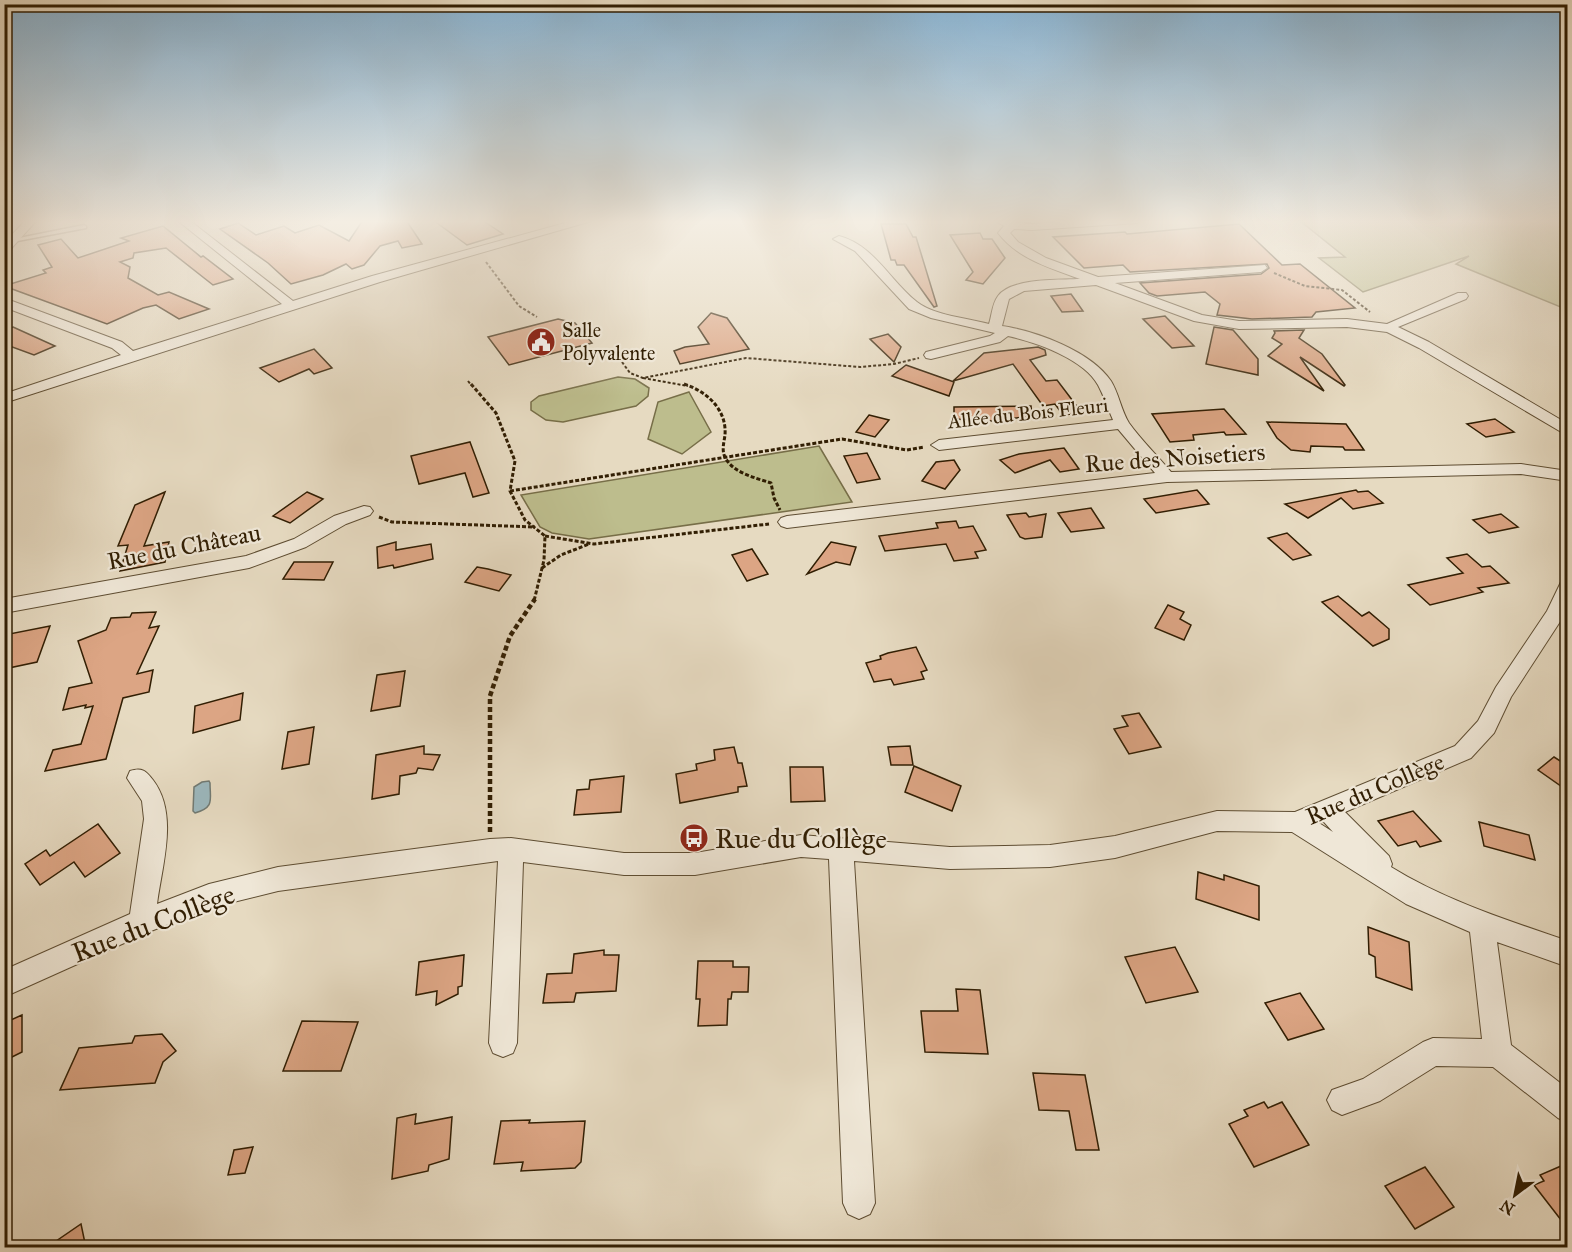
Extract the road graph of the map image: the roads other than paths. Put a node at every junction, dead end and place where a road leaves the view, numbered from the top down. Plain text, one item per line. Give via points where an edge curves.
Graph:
1 (257, 278) edge
2 (378, 278) edge
3 (888, 278) edge
4 (1087, 278) edge
5 (1127, 278) edge
6 (1094, 281) junction
7 (1462, 296) dead end
8 (4, 302) edge
9 (292, 306) junction
10 (1390, 328) junction
11 (1000, 329) junction
12 (932, 355) road end
13 (131, 356) junction
14 (4, 399) edge
15 (1122, 424) junction
16 (1568, 431) edge
17 (939, 445) road end
18 (1568, 476) edge
19 (1167, 477) junction
20 (364, 511) road end
21 (787, 522) road end
22 (1566, 593) edge
23 (4, 606) edge
24 (138, 778) dead end
25 (1326, 809) junction
26 (1296, 822) junction
27 (841, 849) junction
28 (501, 850) junction
29 (1415, 896) junction
30 (142, 922) junction
31 (1482, 924) junction
32 (1568, 954) edge
33 (4, 984) edge
34 (504, 1043) dead end
35 (1498, 1053) junction
36 (1342, 1100) dead end
37 (1568, 1108) edge
38 (859, 1203) dead end

1 - 9 street
2 - 9 street
3 - 11 street via 914,306 936,315
4 - 6 street
5 - 6 street
6 - 10 street via 1221,323 1347,323
6 - 11 street via 1008,291 1001,298
7 - 10 street via 1395,322
8 - 13 street via 117,345
9 - 13 street
10 - 16 street
11 - 12 street via 995,339
11 - 15 street via 1056,347 1089,366 1104,382
13 - 14 street
15 - 17 street, Allée du Bois Fleuri
15 - 19 street
18 - 19 street, Rue des Noisetiers via 1521,469
19 - 21 street, Rue des Noisetiers
20 - 23 street, Rue du Château via 300,543 249,562
22 - 25 street, Rue du Collège via 1503,693 1486,728 1463,752
24 - 30 street via 153,798 156,819
25 - 26 street, Rue du Collège
25 - 29 street
26 - 27 street, Rue du Collège via 1217,821 1115,847 1050,856 950,858
26 - 29 street
27 - 28 street, Rue du Collège via 801,846 695,864 624,864
27 - 38 street
28 - 30 street, Rue du Collège via 278,879 208,896
28 - 34 street
29 - 31 street
30 - 33 street, Rue du Collège
31 - 32 street
31 - 35 street
35 - 36 street via 1433,1052 1370,1091
35 - 37 street

